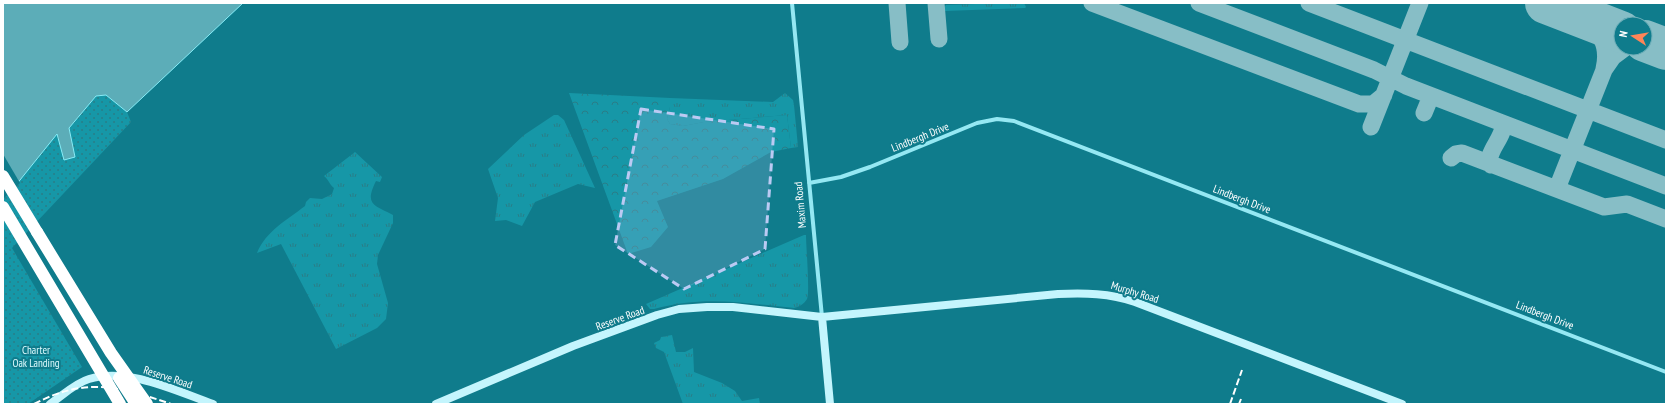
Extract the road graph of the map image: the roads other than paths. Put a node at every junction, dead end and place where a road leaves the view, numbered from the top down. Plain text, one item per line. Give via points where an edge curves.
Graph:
1 (792, 3) edge
2 (3, 176) edge
3 (809, 183) junction
4 (3, 207) edge
5 (37, 232) junction
6 (822, 317) junction
7 (1666, 372) edge
8 (50, 404) edge
9 (120, 404) edge
10 (136, 404) edge
11 (147, 404) edge
12 (213, 404) edge
13 (436, 404) edge
14 (830, 404) edge
15 (1402, 404) edge

1 - 3 street, Maxim Road
2 - 5 highway
3 - 6 street, Maxim Road
3 - 7 street, Lindbergh Drive via 859,171 977,123 998,119 1014,121
4 - 9 highway, bridge
5 - 10 highway, bridge via 55,270
5 - 11 highway, bridge via 112,353
6 - 13 street, Reserve Road via 733,307 679,309 573,346
6 - 14 street, Maxim Road
6 - 15 street, Murphy Road via 1058,294 1108,294
8 - 12 street, Reserve Road via 80,383 113,375 143,379

